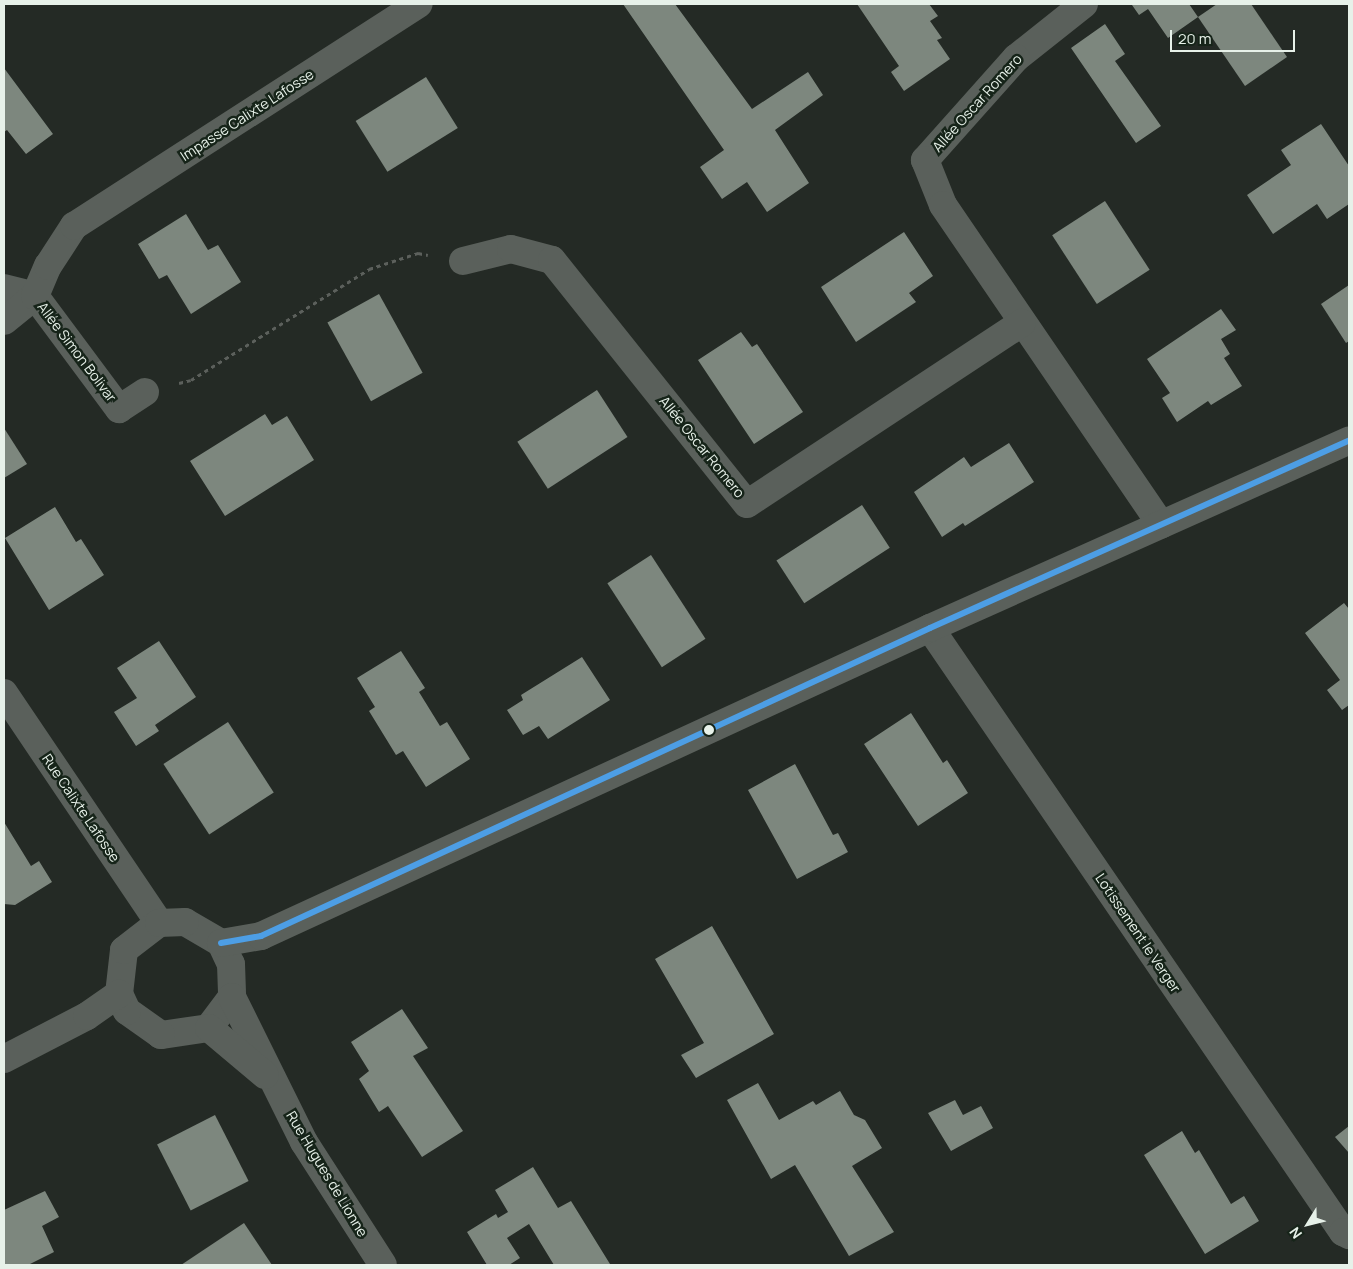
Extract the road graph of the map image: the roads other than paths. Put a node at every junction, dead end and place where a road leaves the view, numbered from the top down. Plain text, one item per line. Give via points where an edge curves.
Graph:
1 (419, 4) edge
2 (1084, 4) edge
3 (74, 226) joint
4 (463, 262) road end
5 (4, 288) edge
6 (35, 296) junction
7 (4, 321) edge
8 (1022, 323) junction
9 (145, 392) road end
10 (1349, 441) edge
11 (1161, 525) junction
12 (930, 628) junction
13 (4, 693) edge
14 (159, 923) junction
15 (226, 954) junction
16 (232, 996) junction
17 (123, 1002) junction
18 (209, 1028) junction
19 (4, 1059) edge
20 (272, 1080) junction
21 (1349, 1235) edge
22 (383, 1265) edge

1 - 3 street, Impasse Calixte Lafosse
2 - 8 street, Allée Oscar Romero via 1016,58 926,160 943,205
3 - 6 street, Allée Simon Bolivar via 48,266
4 - 8 street, Allée Oscar Romero via 512,249 552,260 747,504
5 - 6 street
6 - 7 street, Allée Simon Bolivar
6 - 9 street, Allée Simon Bolivar via 119,409
8 - 11 street, Allée Oscar Romero
10 - 11 street
11 - 12 street
12 - 15 street
12 - 21 street, Lotissement le Verger via 1337,1223
13 - 14 street, Rue Calixte Lafosse
14 - 15 street via 185,922
14 - 17 street via 124,950
15 - 16 street
16 - 18 street
16 - 20 street, Rue Hugues de Lionne
17 - 18 street via 161,1035
17 - 19 street via 87,1016
18 - 20 street, Rue Hugues de Lionne
20 - 22 street, Rue Hugues de Lionne via 304,1142

